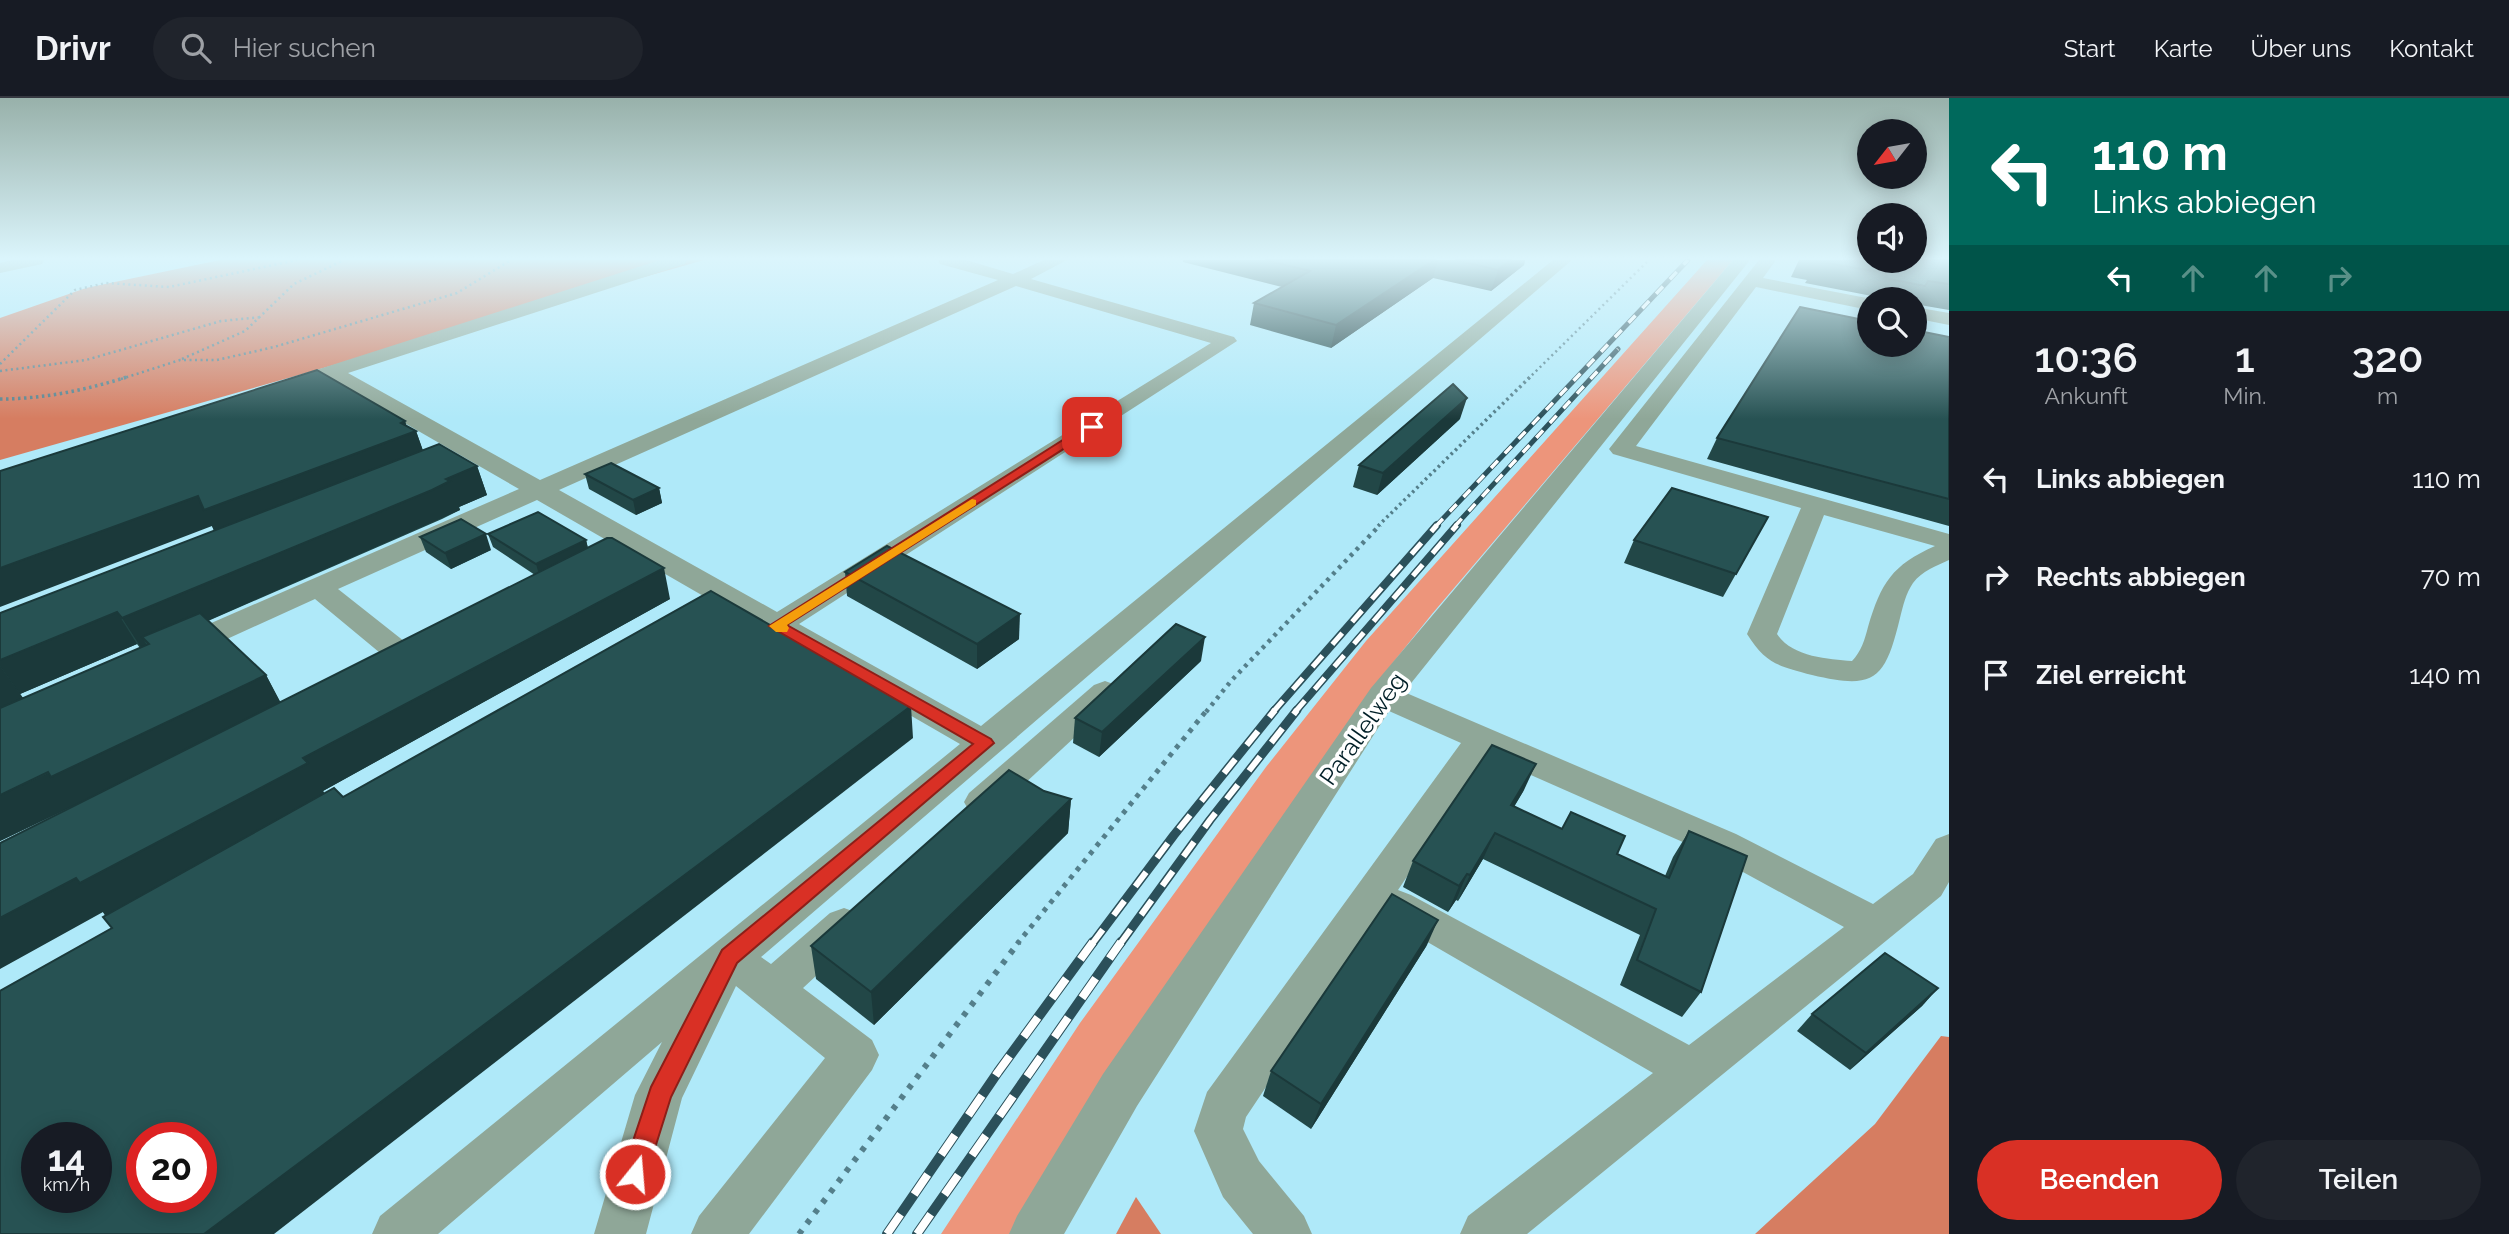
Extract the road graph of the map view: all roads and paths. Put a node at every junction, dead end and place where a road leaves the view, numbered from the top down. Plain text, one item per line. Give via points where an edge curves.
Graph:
1 (52, 313) edge
2 (266, 313) edge
3 (393, 313) edge
4 (514, 313) edge
5 (940, 313) edge
6 (1129, 313) edge
7 (1500, 313) edge
8 (1595, 313) edge
9 (1711, 313) edge
10 (1717, 313) edge
11 (1927, 315) edge
12 (262, 317) junction
13 (1949, 319) edge
14 (180, 360) junction
15 (0, 364) edge
16 (0, 371) edge
17 (331, 372) junction
18 (304, 380) edge
19 (0, 399) edge
20 (470, 453) junction
21 (444, 463) edge
22 (538, 491) junction
23 (1815, 504) junction
24 (1949, 542) edge
25 (1949, 550) edge
26 (318, 587) junction
27 (719, 594) junction
28 (683, 614) edge
29 (776, 626) junction
30 (153, 660) edge
31 (408, 660) edge
32 (1134, 667) edge
33 (1383, 696) junction
34 (1482, 739) junction
35 (975, 751) junction
36 (1005, 782) junction
37 (1037, 801) edge
38 (954, 827) edge
39 (1949, 849) edge
40 (1374, 893) junction
41 (873, 899) edge
42 (1875, 925) junction
43 (729, 956) junction
44 (772, 989) junction
45 (1691, 1070) junction
46 (398, 1234) edge
47 (620, 1234) edge
48 (717, 1234) edge
49 (799, 1234) edge
50 (1035, 1234) edge
51 (1286, 1234) edge
52 (1486, 1234) edge

1 - 15 path
2 - 12 path
3 - 14 path via 217,360
4 - 17 street
5 - 22 street
6 - 29 street via 1227,341
7 - 35 street
8 - 49 path via 1390,514 1231,681 1041,912
9 - 33 street, Parallelweg
10 - 23 street via 1621,449
11 - 13 street
12 - 14 path via 245,331
12 - 16 path via 221,321 86,360
14 - 19 path via 96,387
17 - 18 street
17 - 20 street
20 - 21 street
20 - 22 street
22 - 26 street
22 - 27 street via 622,552
23 - 24 street
23 - 25 street via 1762,635 1772,649 1801,661 1860,672 1871,663 1895,587 1910,569
26 - 30 street
26 - 31 street
27 - 28 street
27 - 29 street
29 - 35 street
32 - 36 street
33 - 34 street
33 - 50 street, Parallelweg via 1119,1090
34 - 40 street
34 - 42 street via 1723,844
35 - 36 street
35 - 43 street
36 - 37 street
36 - 38 street
39 - 42 street via 1927,886
40 - 45 street
40 - 51 street via 1224,1108 1218,1131 1241,1179
41 - 44 street
42 - 45 street
43 - 44 street
43 - 46 street
43 - 47 street via 659,1095
44 - 48 street via 856,1055
45 - 52 street

